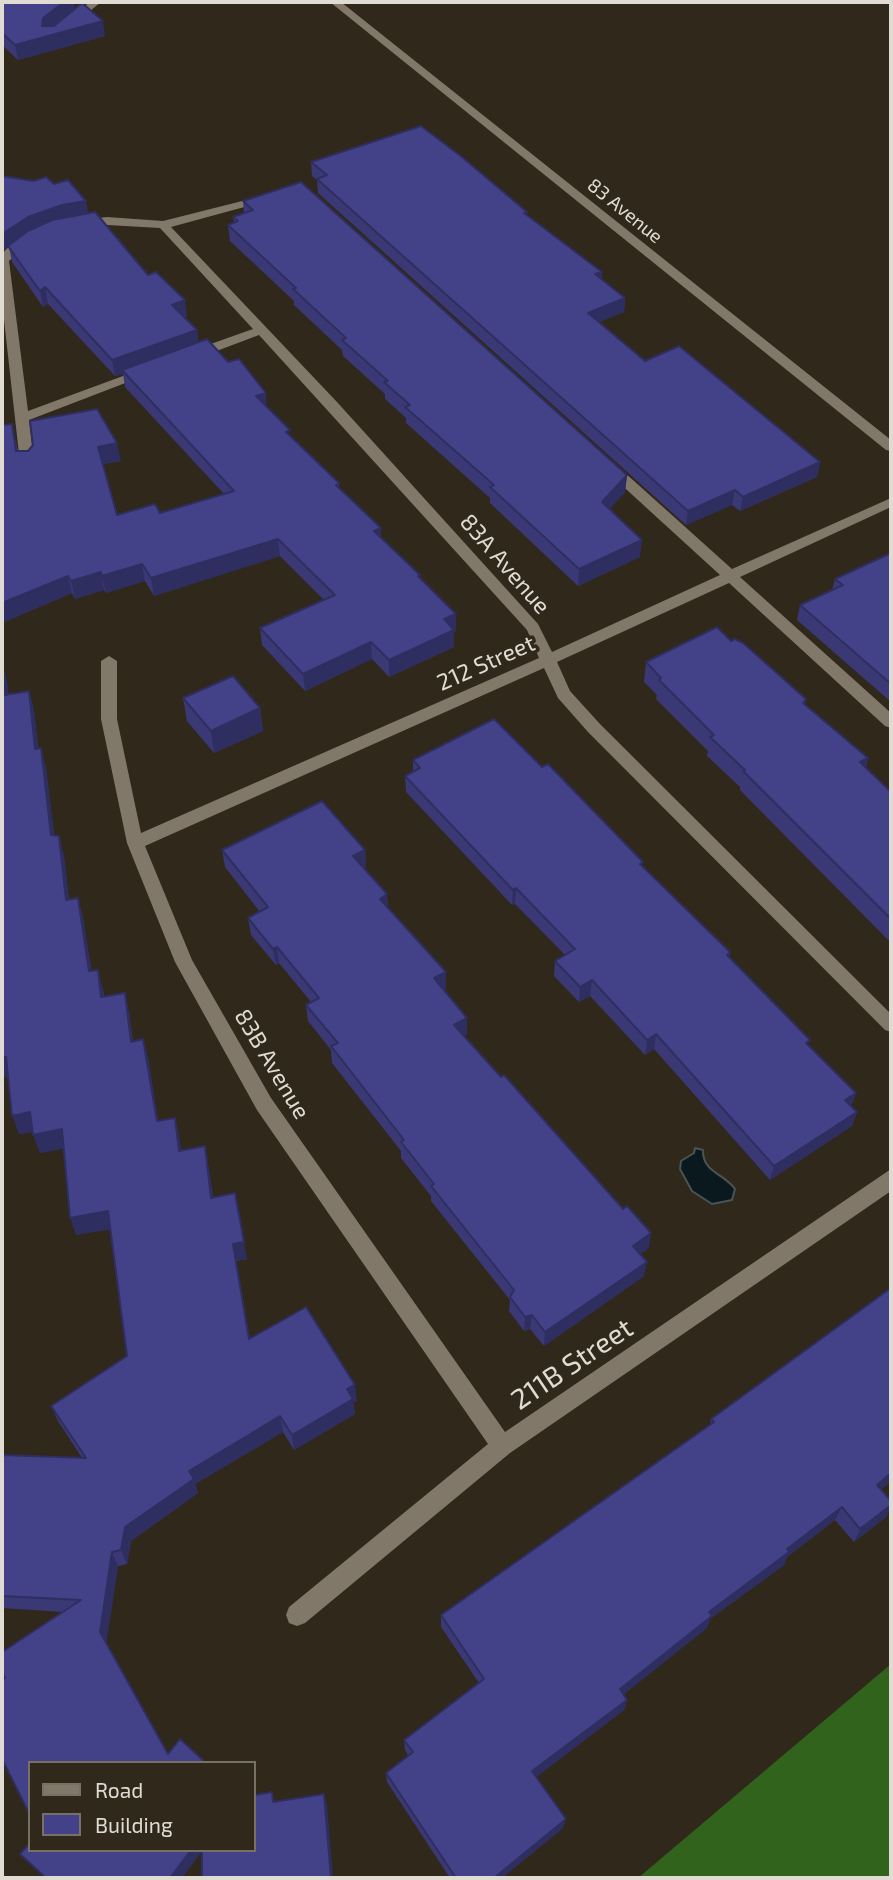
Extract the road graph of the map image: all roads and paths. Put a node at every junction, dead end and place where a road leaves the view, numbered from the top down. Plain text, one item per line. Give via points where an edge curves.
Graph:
1 (96, 2) edge
2 (335, 2) edge
3 (60, 30) edge
4 (278, 194) edge
5 (163, 225) junction
6 (74, 226) edge
7 (37, 237) edge
8 (262, 330) junction
9 (22, 418) junction
10 (891, 447) edge
11 (598, 456) edge
12 (27, 463) edge
13 (891, 502) edge
14 (729, 575) junction
15 (548, 660) junction
16 (109, 661) dead end
17 (891, 722) edge
18 (135, 843) junction
19 (891, 1025) edge
20 (891, 1177) edge
21 (502, 1446) junction
22 (297, 1615) dead end

1 - 3 street
2 - 10 street, 83 Avenue
4 - 5 street
5 - 6 street via 107,221
5 - 8 street, 83A Avenue
7 - 9 street via 14,248 4,260
8 - 9 street
8 - 15 street, 83A Avenue via 533,628
9 - 12 street
11 - 14 street
13 - 14 street, 212 Street
14 - 15 street, 212 Street
14 - 17 street
15 - 18 street, 212 Street
15 - 19 street, 83A Avenue via 564,694 594,728
16 - 18 street, 83B Avenue via 109,719
18 - 21 street, 83B Avenue via 184,962 264,1104
20 - 21 street, 211B Street
21 - 22 street, 211B Street

